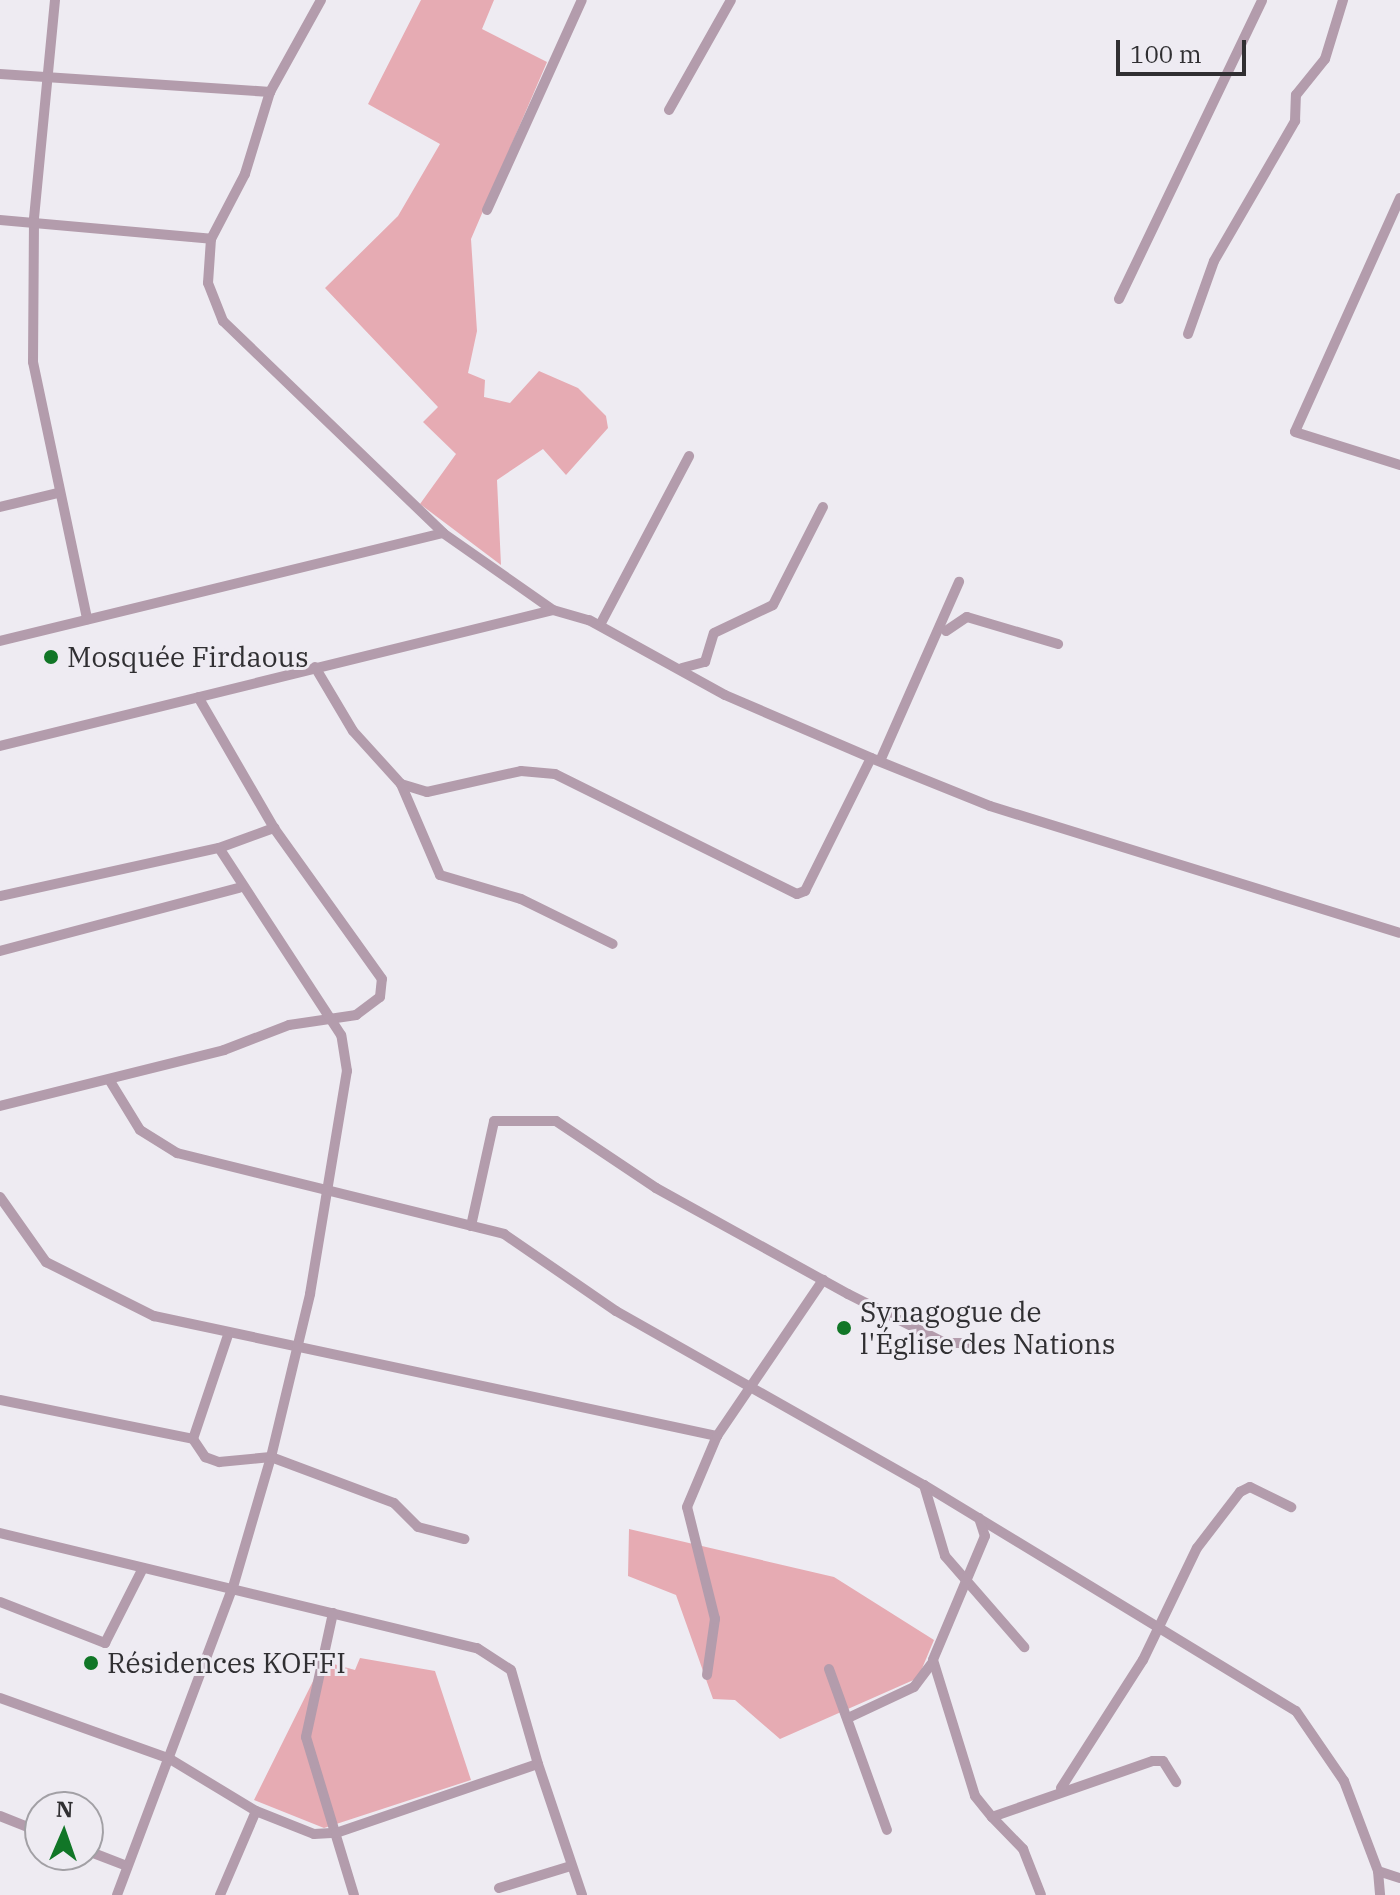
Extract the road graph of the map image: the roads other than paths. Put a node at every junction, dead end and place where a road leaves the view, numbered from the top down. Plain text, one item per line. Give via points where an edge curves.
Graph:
1 (55, 0) edge
2 (321, 0) edge
3 (582, 0) edge
4 (731, 0) edge
5 (1262, 0) edge
6 (1343, 0) edge
7 (0, 74) edge
8 (49, 76) junction
9 (270, 92) junction
10 (669, 110) dead end
11 (1400, 198) edge
12 (487, 210) dead end
13 (0, 220) edge
14 (34, 220) junction
15 (211, 239) junction
16 (1119, 299) dead end
17 (1188, 334) dead end
18 (689, 456) dead end
19 (1400, 465) edge
20 (58, 493) junction
21 (0, 507) edge
22 (823, 507) dead end
23 (443, 533) junction
24 (959, 582) dead end
25 (553, 610) junction
26 (87, 619) junction
27 (600, 625) junction
28 (0, 641) edge
29 (937, 644) junction
30 (1058, 644) dead end
31 (315, 667) junction
32 (680, 668) junction
33 (198, 697) junction
34 (0, 746) edge
35 (876, 760) junction
36 (401, 784) junction
37 (274, 828) junction
38 (219, 848) junction
39 (239, 888) junction
40 (0, 896) edge
41 (1400, 933) edge
42 (613, 944) dead end
43 (0, 951) edge
44 (327, 1020) junction
45 (110, 1081) junction
46 (0, 1106) edge
47 (326, 1192) junction
48 (0, 1197) edge
49 (471, 1226) junction
50 (823, 1280) junction
51 (228, 1335) junction
52 (293, 1342) junction
53 (968, 1343) dead end
54 (753, 1386) junction
55 (0, 1400) edge
56 (717, 1436) junction
57 (193, 1439) junction
58 (271, 1457) junction
59 (924, 1485) junction
60 (1291, 1507) dead end
61 (979, 1518) junction
62 (0, 1533) edge
63 (464, 1539) dead end
64 (143, 1568) junction
65 (962, 1582) junction
66 (233, 1587) junction
67 (0, 1602) edge
68 (333, 1613) junction
69 (1161, 1628) junction
70 (1024, 1647) dead end
71 (933, 1660) junction
72 (829, 1669) dead end
73 (707, 1675) dead end
74 (0, 1698) edge
75 (848, 1718) junction
76 (170, 1759) junction
77 (538, 1764) junction
78 (1176, 1782) dead end
79 (1060, 1790) junction
80 (256, 1811) junction
81 (0, 1816) edge
82 (992, 1817) junction
83 (24, 1826) edge
84 (887, 1830) dead end
85 (336, 1833) junction
86 (104, 1857) edge
87 (127, 1866) junction
88 (571, 1866) junction
89 (1378, 1871) junction
90 (1400, 1878) edge
91 (499, 1888) dead end
92 (117, 1895) edge
93 (220, 1895) edge
94 (354, 1895) edge
95 (582, 1895) edge
96 (1041, 1895) edge
97 (1380, 1895) edge

1 - 8 street
2 - 9 street
3 - 12 street
4 - 10 street
5 - 16 street
6 - 17 street via 1325,59 1296,95 1295,121 1214,261
7 - 8 street
8 - 9 street
8 - 14 street
9 - 15 street via 245,174
11 - 19 street via 1295,432
13 - 14 street
14 - 15 street
14 - 20 street via 33,362
15 - 23 street via 208,283 223,321
18 - 27 street
20 - 21 street
20 - 26 street
22 - 32 street via 773,605 714,633 705,662
23 - 25 street
23 - 26 street
24 - 29 street
25 - 27 street
25 - 31 street
26 - 28 street
27 - 32 street
29 - 30 street via 951,624 967,617
29 - 35 street
31 - 33 street
31 - 36 street via 353,731
32 - 35 street via 725,695
33 - 34 street
33 - 37 street
35 - 36 street via 802,894 555,774 521,771 427,792
35 - 41 street via 990,806
36 - 42 street via 440,875 521,899
37 - 38 street
37 - 44 street via 382,979 374,1006
38 - 39 street
38 - 40 street
39 - 43 street
39 - 44 street
44 - 45 street
44 - 47 street via 341,1035 347,1071
45 - 46 street
45 - 47 street via 140,1130 157,1143 230,1171
47 - 49 street
47 - 52 street via 310,1294
48 - 51 street via 46,1262 154,1316
49 - 50 street via 494,1121 556,1121 656,1188
49 - 54 street via 504,1234 616,1311
50 - 53 street via 945,1343
50 - 54 street
51 - 52 street
51 - 57 street
52 - 56 street
52 - 58 street
54 - 56 street
54 - 59 street
55 - 57 street
56 - 73 street via 687,1507 715,1619
57 - 58 street via 205,1457 219,1462
58 - 63 street via 394,1503 418,1527
58 - 66 street
59 - 61 street
59 - 65 street via 945,1556
60 - 69 street via 1250,1487 1240,1492 1197,1548
61 - 65 street via 985,1536
61 - 69 street
62 - 64 street
64 - 66 street
64 - 67 street via 105,1643
65 - 70 street
65 - 71 street
66 - 68 street
66 - 76 street
68 - 77 street via 499,1658 511,1670
68 - 85 street via 305,1717
69 - 79 street
69 - 89 street via 1296,1711 1344,1781
71 - 75 street via 914,1687
71 - 82 street via 962,1763
72 - 75 street
74 - 76 street
75 - 84 street
76 - 80 street
76 - 87 street
77 - 85 street
77 - 88 street
78 - 79 street via 1163,1761 1153,1761
79 - 82 street
80 - 85 street via 314,1834
80 - 93 street
81 - 83 street
82 - 96 street via 1023,1849
85 - 94 street
86 - 87 street
87 - 92 street
88 - 91 street
88 - 95 street
89 - 90 street
89 - 97 street

